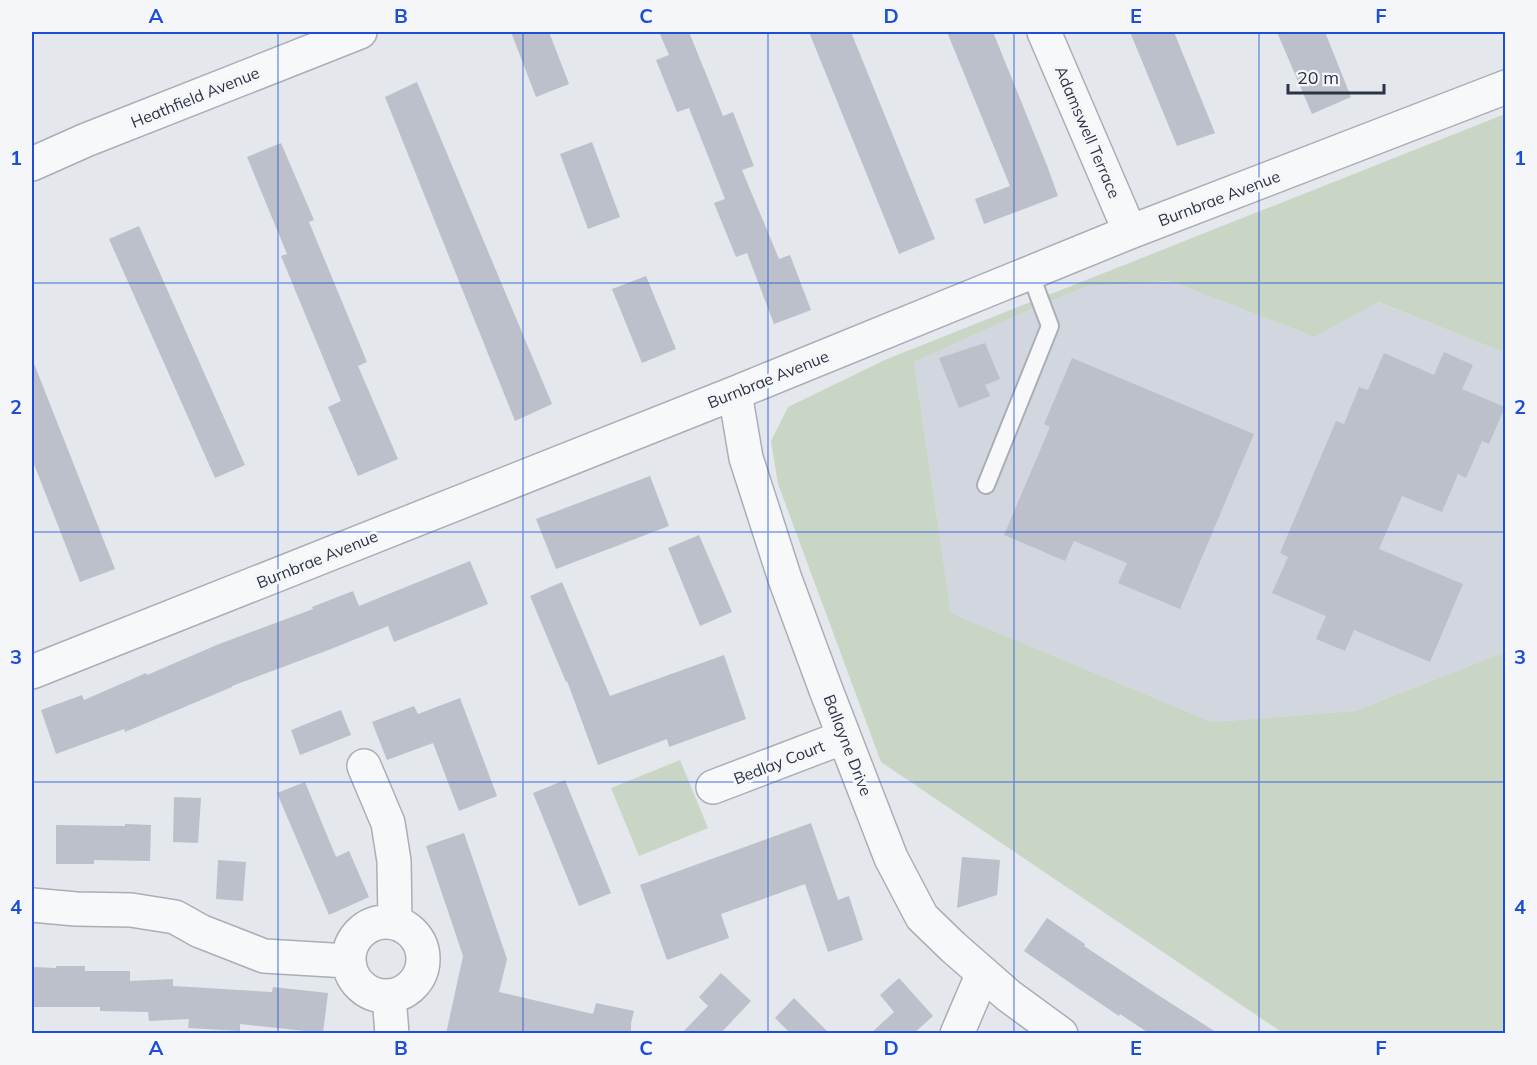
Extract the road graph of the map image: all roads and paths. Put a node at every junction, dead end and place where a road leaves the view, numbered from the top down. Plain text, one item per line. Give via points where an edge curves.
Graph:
1 (360, 32) edge
2 (1044, 32) edge
3 (1506, 87) edge
4 (32, 164) edge
5 (1130, 232) junction
6 (1030, 273) junction
7 (735, 393) junction
8 (986, 485) dead end
9 (32, 672) edge
10 (844, 736) junction
11 (364, 766) dead end
12 (713, 787) dead end
13 (32, 905) edge
14 (395, 923) junction
15 (348, 961) junction
16 (984, 973) junction
17 (389, 996) junction
18 (392, 1034) edge
19 (957, 1034) edge
20 (1061, 1034) edge

1 - 4 street, Heathfield Avenue
2 - 5 street, Adamswell Terrace
3 - 5 street, Burnbrae Avenue
5 - 6 street, Burnbrae Avenue
6 - 7 street, Burnbrae Avenue
6 - 8 lane via 1050,326
7 - 9 street, Burnbrae Avenue
7 - 10 street, Ballayne Drive via 746,458 756,490
10 - 12 street, Bedlay Court
10 - 16 street, Ballayne Drive via 891,858 922,917
11 - 14 street via 401,818 394,861
13 - 15 street via 175,916 200,931 264,956
14 - 15 street via 383,922 362,930 354,939
14 - 17 street via 414,935 423,956 422,968 410,988
15 - 17 street via 357,983 366,991
16 - 19 street
16 - 20 street, Ballayne Drive
17 - 18 street

